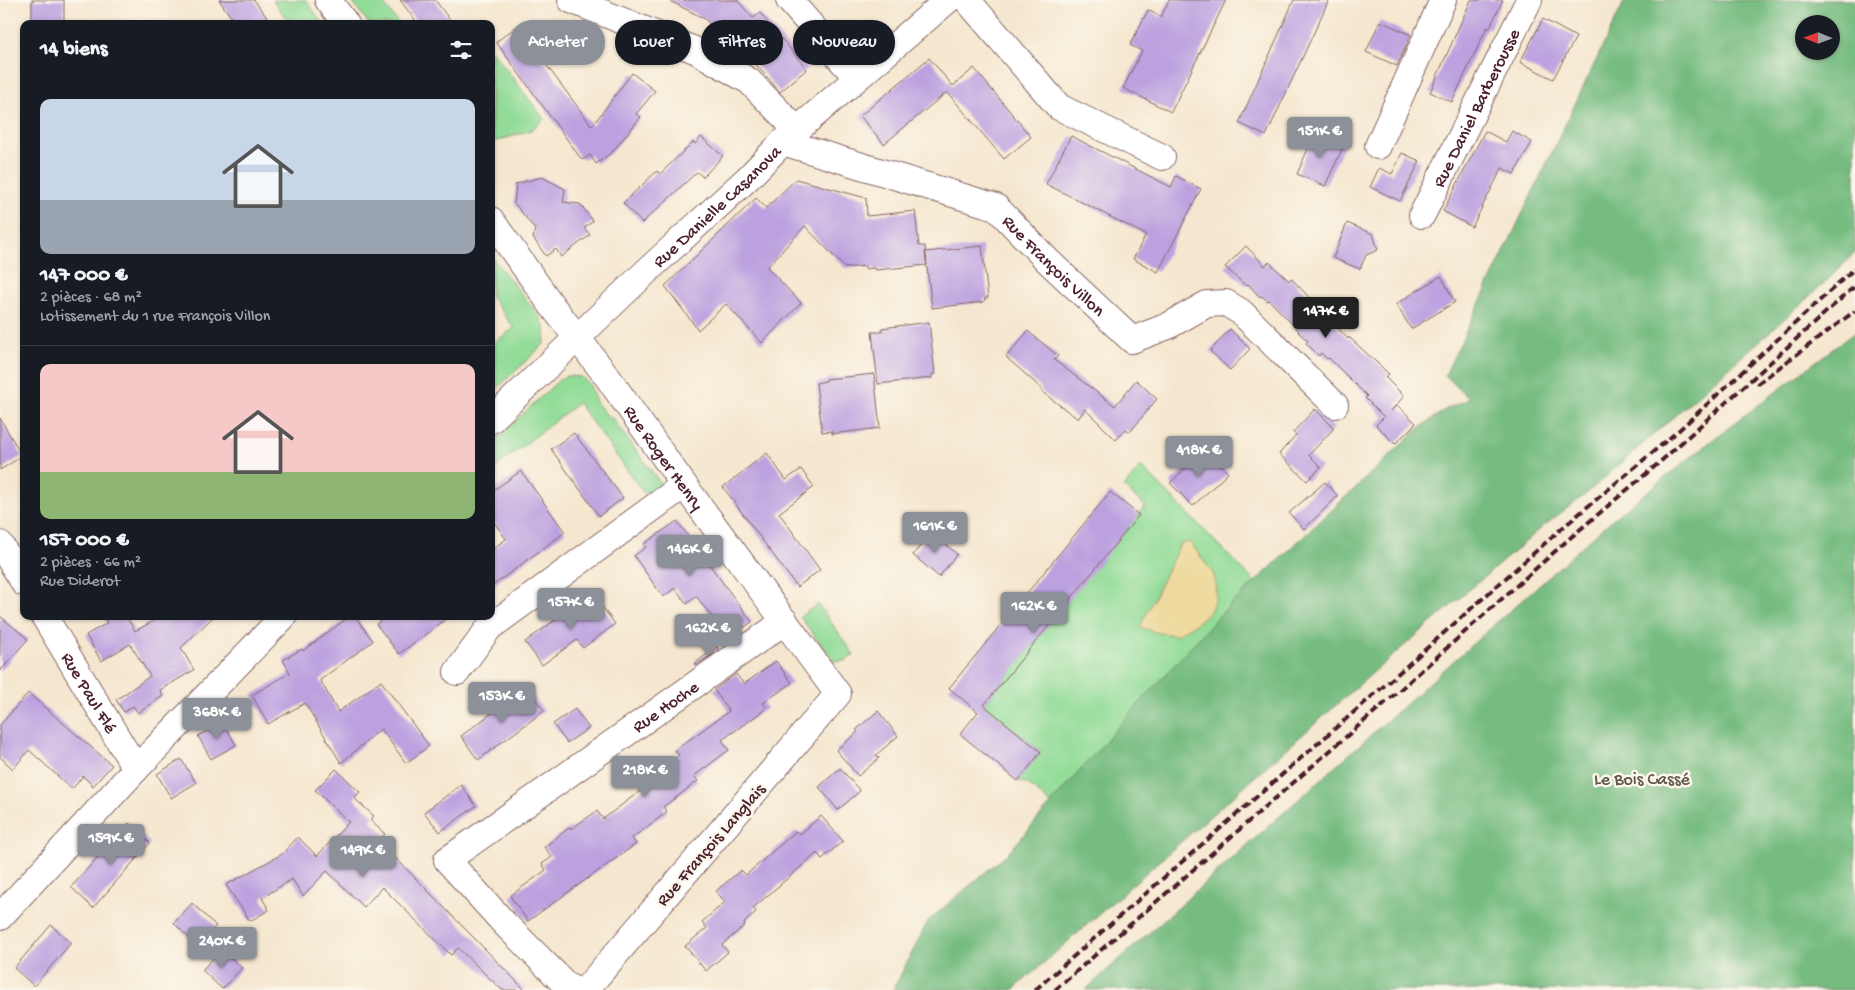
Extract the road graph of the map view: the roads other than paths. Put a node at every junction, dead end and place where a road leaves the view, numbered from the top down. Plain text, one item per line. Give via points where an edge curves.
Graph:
1 (328, 0) edge
2 (571, 0) edge
3 (789, 0) edge
4 (948, 0) edge
5 (967, 0) edge
6 (1443, 0) edge
7 (1529, 0) edge
8 (343, 20) edge
9 (857, 78) junction
10 (790, 136) junction
11 (1378, 146) dead end
12 (1162, 157) dead end
13 (1422, 214) dead end
14 (495, 226) edge
15 (576, 338) junction
16 (1335, 405) dead end
17 (495, 416) edge
18 (684, 485) junction
19 (0, 544) edge
20 (20, 576) edge
21 (46, 620) edge
22 (280, 620) edge
23 (785, 621) junction
24 (457, 672) dead end
25 (838, 694) joint
26 (136, 769) junction
27 (0, 917) edge
28 (574, 990) edge
29 (580, 990) edge

1 - 8 street
2 - 10 street via 696,51 749,80
3 - 9 street
4 - 9 street, Rue Danielle Casanova
5 - 12 street via 1059,107
6 - 11 street
7 - 13 street, Rue Daniel Barberousse
9 - 10 street, Rue Danielle Casanova
10 - 15 street, Rue Danielle Casanova
10 - 16 street, Rue François Villon via 996,207 1132,340 1207,304 1226,303 1241,312
14 - 15 street, Rue Roger Henry
15 - 17 street, Rue Danielle Casanova
15 - 18 street, Rue Roger Henry
18 - 23 street, Rue Roger Henry
18 - 24 street via 489,628
19 - 20 street
21 - 26 street, Rue Paul Flé
22 - 26 street
23 - 25 street, Rue Roger Henry
23 - 28 street, Rue Hoche via 447,860 504,923
25 - 29 street, Rue François Langlais via 587,988
26 - 27 street

